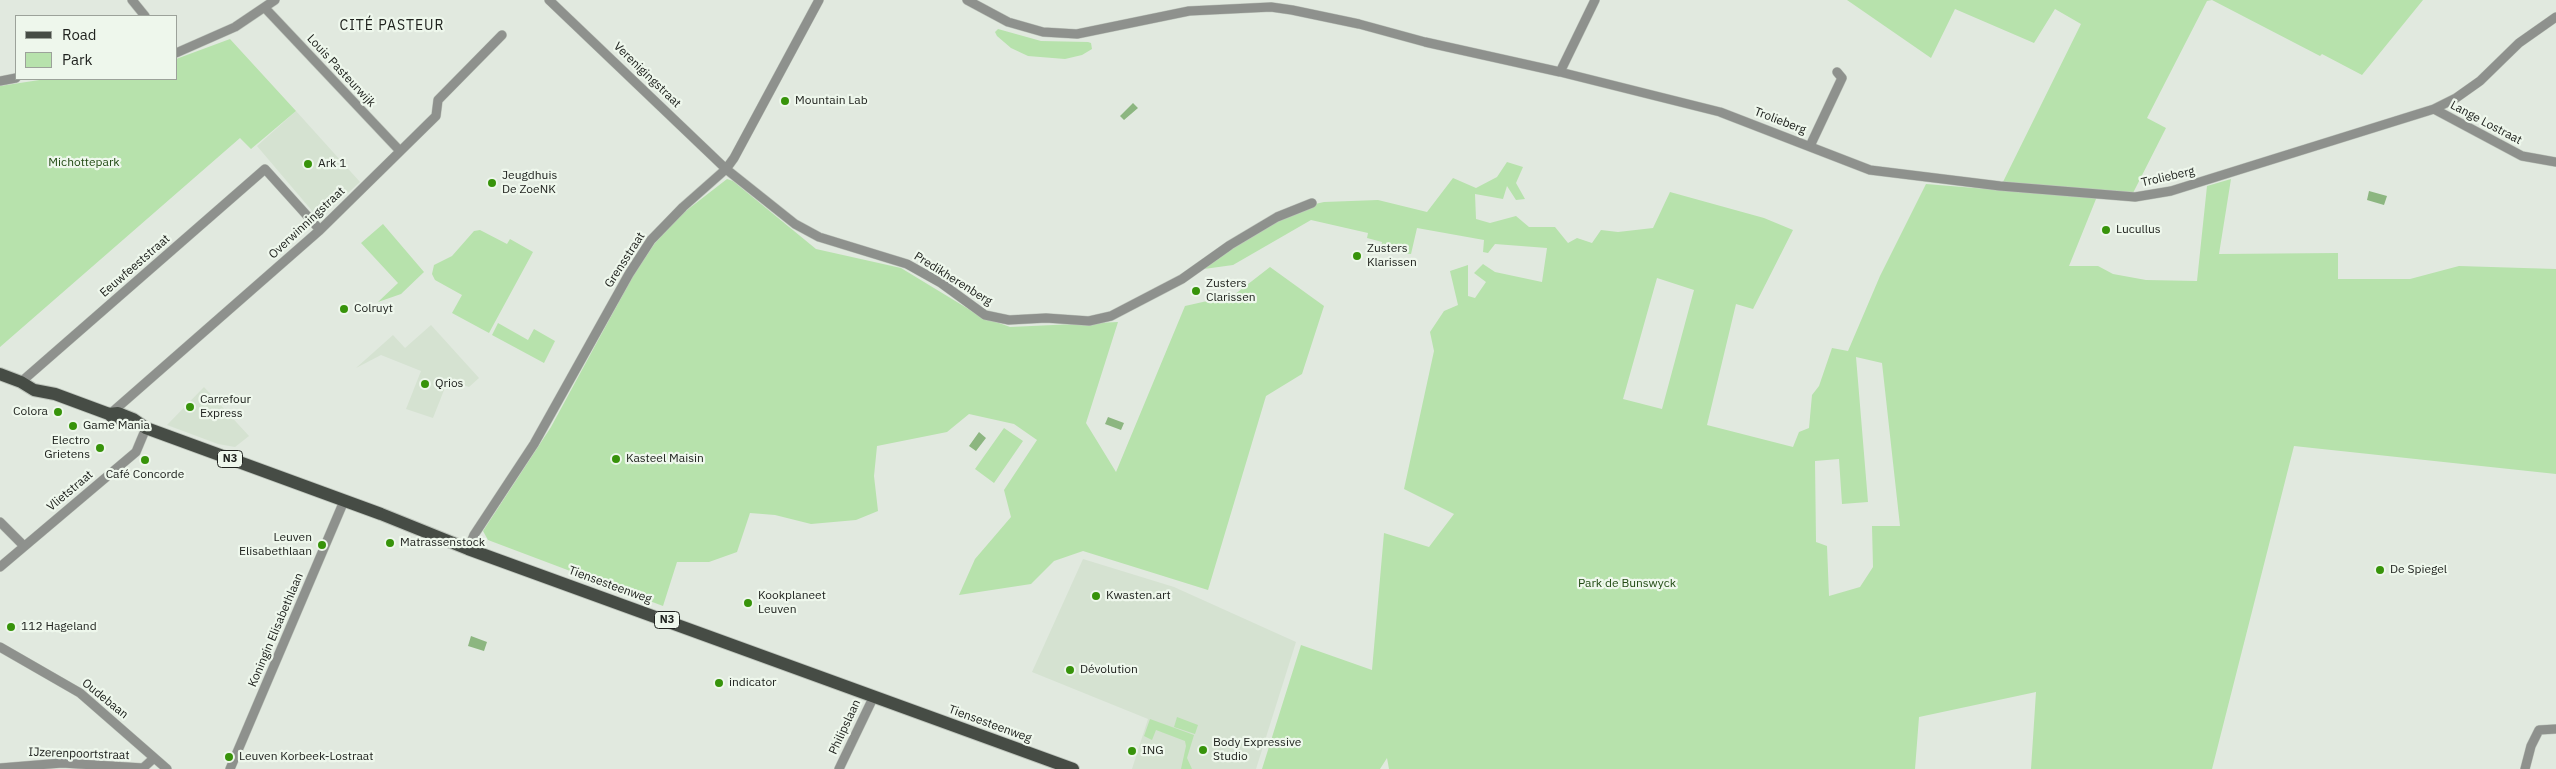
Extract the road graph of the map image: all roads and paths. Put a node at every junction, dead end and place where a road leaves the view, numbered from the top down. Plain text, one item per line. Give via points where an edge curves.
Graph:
1 (132, 0) edge
2 (275, 0) edge
3 (549, 0) edge
4 (819, 0) edge
5 (967, 0) edge
6 (1595, 0) edge
7 (1271, 3) edge
8 (264, 8) junction
9 (145, 15) edge
10 (2556, 17) edge
11 (502, 35) dead end
12 (178, 52) edge
13 (1560, 72) junction
14 (1837, 72) dead end
15 (15, 78) edge
16 (0, 81) edge
17 (2434, 109) junction
18 (1810, 146) junction
19 (400, 151) junction
20 (2556, 162) edge
21 (726, 169) junction
22 (1312, 203) dead end
23 (320, 230) junction
24 (0, 374) edge
25 (22, 382) junction
26 (109, 414) junction
27 (142, 426) junction
28 (344, 501) junction
29 (0, 522) edge
30 (24, 546) junction
31 (468, 549) junction
32 (0, 567) edge
33 (0, 647) edge
34 (874, 696) junction
35 (2556, 730) edge
36 (154, 758) junction
37 (0, 768) edge
38 (166, 769) edge
39 (230, 769) edge
40 (839, 769) edge
41 (1073, 769) edge
42 (2525, 769) edge

1 - 9 street
2 - 8 street
3 - 21 street, Verenigingstraat
4 - 21 street, Grensstraat
5 - 7 street, Trolieberg via 1008,22 1043,32 1076,34 1189,11
6 - 13 street
7 - 13 street, Trolieberg
8 - 12 street via 220,35
8 - 19 street, Louis Pasteurwijk
10 - 17 street, Trolieberg via 2519,43 2480,81
11 - 19 street, Overwinningstraat via 438,100 436,116
13 - 18 street, Trolieberg via 1720,112
14 - 18 street via 1842,78
15 - 16 street
17 - 18 street, Trolieberg via 2171,191 2134,197 2000,186 1870,170
17 - 20 street, Lange Lostraat via 2522,156
19 - 23 street, Overwinningstraat
21 - 22 street, Predikherenberg via 811,233 907,264 941,283 985,315 1009,320 1089,321 1111,316 1182,279 1277,217
21 - 31 street, Grensstraat via 651,240 534,444
23 - 25 street, Eeuwfeeststraat via 265,169
23 - 26 street, Overwinningstraat
24 - 25 main road, Tiensesteenweg / N3
25 - 26 main road, Tiensesteenweg / N3 via 34,390 55,394
26 - 27 main road, Tiensesteenweg / N3 via 118,413
27 - 28 main road, Tiensesteenweg / N3
27 - 30 street, Vlietstraat via 136,452
28 - 31 main road, Tiensesteenweg / N3
28 - 39 street, Koningin Elisabethlaan
29 - 30 street
30 - 32 street, Vlietstraat
31 - 34 main road, Tiensesteenweg / N3
33 - 36 street, Oudebaan via 80,693
34 - 40 street, Philipslaan
34 - 41 main road, Tiensesteenweg / N3
35 - 42 street via 2539,730
36 - 37 street, IJzerenpoortstraat via 143,768 62,763
36 - 38 street, Oudebaan

